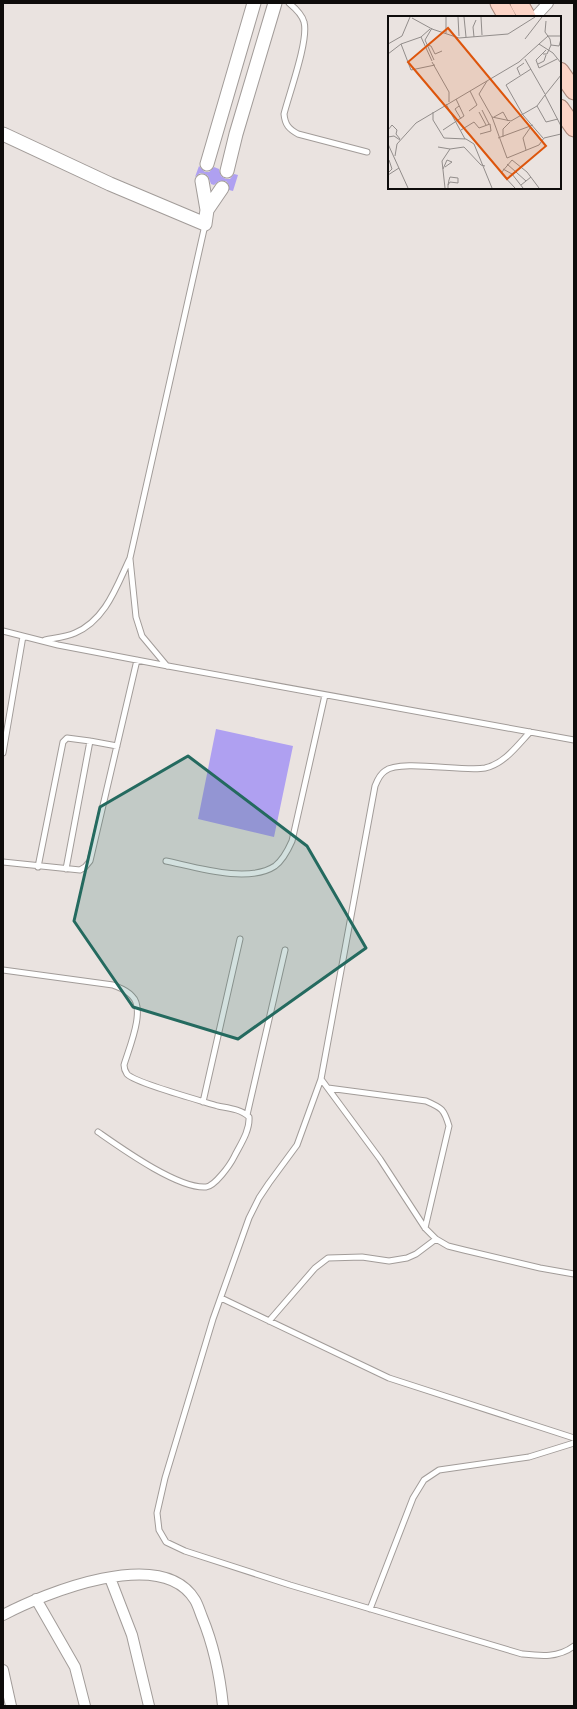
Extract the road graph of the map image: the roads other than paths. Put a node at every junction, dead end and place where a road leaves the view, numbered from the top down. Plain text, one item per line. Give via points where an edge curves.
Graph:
1 (254, 3) edge
2 (275, 3) edge
3 (289, 3) edge
4 (499, 3) edge
5 (519, 3) edge
6 (548, 3) edge
7 (506, 16) edge
8 (526, 16) edge
9 (536, 16) edge
10 (561, 72) edge
11 (574, 91) edge
12 (224, 108) junction
13 (561, 109) edge
14 (242, 112) junction
15 (574, 128) edge
16 (3, 134) edge
17 (367, 152) dead end
18 (207, 164) dead end
19 (227, 171) dead end
20 (202, 181) dead end
21 (222, 188) dead end
22 (207, 210) junction
23 (205, 224) junction
24 (130, 558) junction
25 (3, 631) edge
26 (23, 636) junction
27 (42, 641) junction
28 (137, 660) junction
29 (168, 666) junction
30 (325, 695) junction
31 (530, 732) junction
32 (574, 740) edge
33 (90, 741) junction
34 (117, 746) junction
35 (3, 753) edge
36 (166, 861) dead end
37 (3, 862) edge
38 (38, 866) junction
39 (66, 869) junction
40 (240, 939) dead end
41 (285, 950) dead end
42 (3, 970) edge
43 (321, 1079) junction
44 (328, 1088) junction
45 (204, 1102) junction
46 (247, 1115) junction
47 (98, 1132) dead end
48 (425, 1228) junction
49 (436, 1239) junction
50 (574, 1274) edge
51 (221, 1298) junction
52 (269, 1320) junction
53 (574, 1438) edge
54 (574, 1443) edge
55 (110, 1578) junction
56 (36, 1600) junction
57 (370, 1609) junction
58 (3, 1615) edge
59 (574, 1646) edge
60 (3, 1670) edge
61 (11, 1706) edge
62 (85, 1706) edge
63 (149, 1706) edge
64 (223, 1706) edge

1 - 12 street
2 - 14 street
3 - 17 lane via 302,16 305,30 284,114 285,123 290,130 298,134
4 - 7 highway
5 - 8 highway
6 - 9 street
10 - 11 highway
12 - 14 street
12 - 18 street
13 - 15 highway
14 - 19 street
16 - 23 street via 103,181
20 - 22 street
21 - 22 street
22 - 23 street
23 - 24 lane
24 - 27 lane via 111,599 90,624 75,633
24 - 29 lane via 136,617 142,636
25 - 26 lane
26 - 27 lane
26 - 35 lane
27 - 28 lane
28 - 29 lane
28 - 34 lane
29 - 30 lane
30 - 31 lane
30 - 36 lane via 292,841 275,866 262,872 236,874
31 - 32 lane
31 - 43 lane via 509,755 485,768 393,767 379,777 375,786
33 - 34 lane
33 - 38 lane via 67,738 63,742
33 - 39 lane
34 - 39 lane via 90,861 80,870
37 - 38 lane
38 - 39 lane
40 - 45 lane
41 - 46 lane
42 - 45 lane via 113,985 124,990 134,997 138,1008 124,1070 142,1082
43 - 44 lane
43 - 51 lane via 297,1145 259,1198 249,1218
44 - 48 lane via 380,1159
44 - 48 lane via 426,1101 438,1106 445,1113 449,1126
45 - 46 lane
46 - 47 lane via 250,1121 248,1128 231,1162 215,1182 207,1187 188,1184 151,1167
48 - 49 lane
49 - 50 lane via 448,1246
49 - 52 lane via 407,1258 389,1261 362,1257 328,1258 315,1268
51 - 52 lane
51 - 57 lane via 165,1478 157,1513 159,1530 166,1542 185,1551
52 - 53 lane via 389,1378
54 - 57 lane via 529,1457 439,1470 431,1474 413,1498
55 - 56 street via 54,1592
55 - 63 street via 132,1635
55 - 64 street via 139,1574 160,1576 181,1585 195,1600 207,1628 220,1676
56 - 58 street
56 - 62 street via 75,1667
57 - 59 lane via 522,1654 556,1655
60 - 61 street

